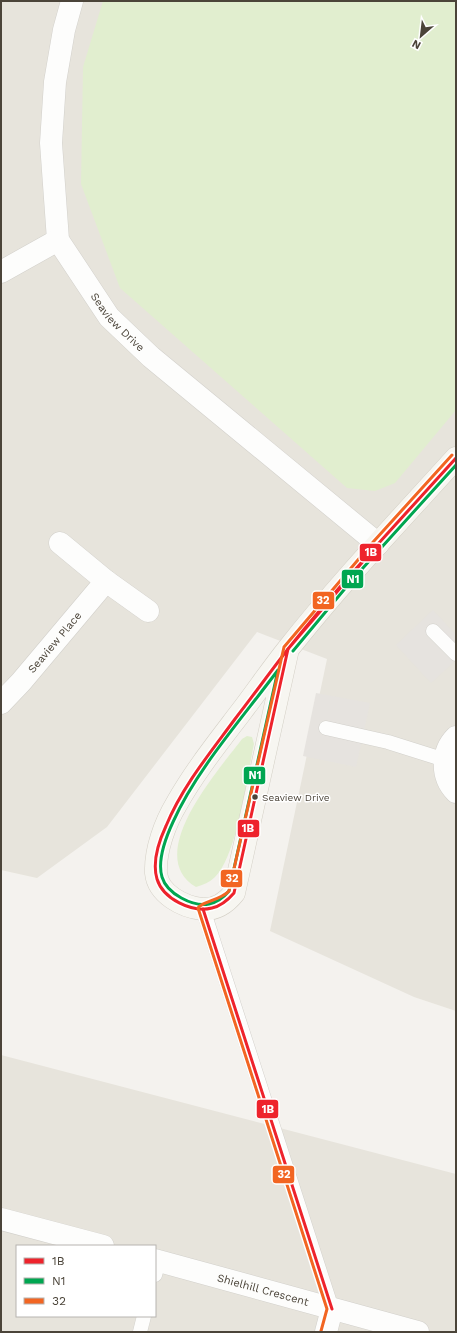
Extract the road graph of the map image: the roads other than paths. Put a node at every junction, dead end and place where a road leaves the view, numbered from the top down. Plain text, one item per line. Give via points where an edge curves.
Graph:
1 (72, 1) edge
2 (58, 240) junction
3 (1, 272) edge
4 (456, 458) edge
5 (60, 543) dead end
6 (378, 544) junction
7 (106, 581) junction
8 (148, 611) dead end
9 (433, 631) dead end
10 (288, 649) junction
11 (456, 654) edge
12 (1, 703) edge
13 (326, 728) dead end
14 (456, 737) edge
15 (445, 760) junction
16 (456, 792) edge
17 (203, 909) junction
18 (1, 1219) edge
19 (99, 1245) edge
20 (156, 1265) edge
21 (332, 1309) junction
22 (144, 1317) edge
23 (140, 1332) edge
24 (326, 1332) edge
25 (418, 1332) edge

1 - 2 street, Seaview Drive via 55,82 51,143
2 - 3 street
2 - 6 street, Seaview Drive via 108,317 151,357
4 - 6 street
5 - 7 street
6 - 10 street
7 - 8 street
7 - 12 street, Seaview Place
9 - 11 lane
10 - 17 street via 234,893 227,902
10 - 17 street via 177,803 158,850 156,874 160,886 167,895
13 - 15 lane via 388,742
14 - 15 street via 447,750
15 - 16 street via 448,781
17 - 21 lane
18 - 19 street
20 - 21 street, Shielhill Crescent
21 - 24 street
21 - 25 street, Shielhill Crescent
22 - 23 lane

